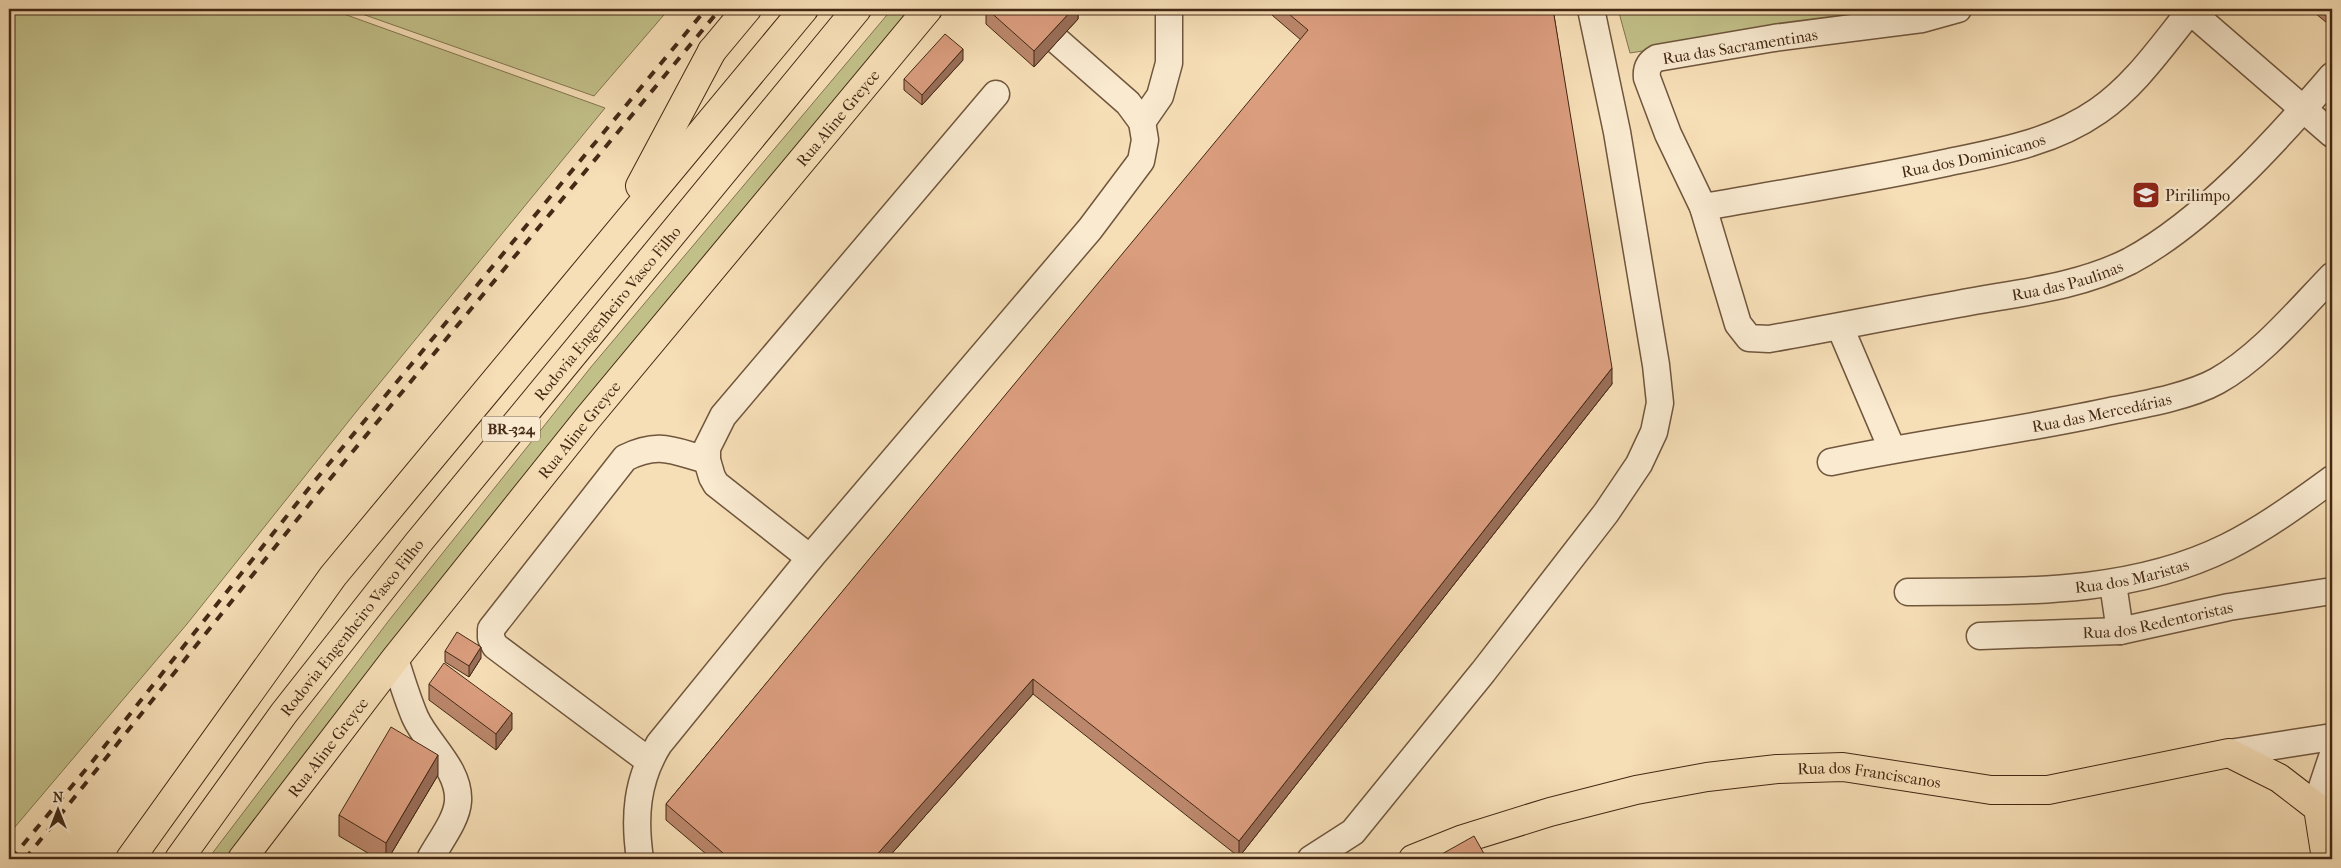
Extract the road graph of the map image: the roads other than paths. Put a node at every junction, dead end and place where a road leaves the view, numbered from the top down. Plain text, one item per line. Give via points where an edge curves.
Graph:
1 (747, 9) edge
2 (804, 9) edge
3 (857, 9) edge
4 (928, 9) edge
5 (1021, 9) edge
6 (1168, 9) edge
7 (1591, 9) edge
8 (1958, 9) edge
9 (2191, 10) edge
10 (2332, 76) edge
11 (996, 94) dead end
12 (2304, 109) junction
13 (1142, 122) junction
14 (2332, 134) edge
15 (1704, 207) junction
16 (601, 252) junction
17 (2332, 276) edge
18 (1738, 324) joint
19 (1840, 327) junction
20 (1892, 449) junction
21 (707, 460) junction
22 (1831, 462) dead end
23 (2332, 479) edge
24 (810, 558) junction
25 (2113, 584) junction
26 (2013, 591) junction
27 (2332, 591) edge
28 (1908, 592) dead end
29 (2120, 631) junction
30 (2016, 633) junction
31 (1980, 636) dead end
32 (395, 659) junction
33 (2332, 736) edge
34 (2230, 754) junction
35 (2332, 757) edge
36 (649, 761) junction
37 (2318, 808) junction
38 (130, 859) edge
39 (179, 859) edge
40 (242, 859) edge
41 (430, 859) edge
42 (640, 859) edge
43 (1311, 859) edge
44 (1413, 859) edge
45 (2326, 859) edge

1 - 16 main road via 712,51
2 - 16 main road, BR-324
3 - 39 main road, Rodovia Engenheiro Vasco Filho / BR-324 via 412,551 284,713
4 - 32 main road, Rua Aline Greyce via 587,419
5 - 13 street via 1128,103
6 - 13 street via 1169,63 1160,96
7 - 43 street via 1617,132 1656,365 1660,403 1654,432 1639,464 1606,513 1470,687 1353,832
8 - 15 street, Rua das Sacramentinas via 1922,19 1774,38 1652,61 1646,70 1647,78 1668,134
9 - 12 street
9 - 15 street, Rua dos Dominicanos via 2163,48 2125,87 2098,111 2057,134 2018,147 1897,173
10 - 12 street, Rua das Paulinas
11 - 21 street via 723,416 711,438
12 - 14 street
12 - 19 street, Rua das Paulinas via 2247,168 2186,223 2128,262 2091,277 2042,289
13 - 24 street via 1145,140 1141,161 1096,222
15 - 18 street, Rua das Sacramentinas
16 - 38 main road, BR-324 via 333,576
17 - 20 street, Rua das Mercedárias via 2248,359 2216,381 2164,400 2072,420
18 - 19 street, Rua das Paulinas via 1752,339
19 - 20 street
20 - 22 street, Rua das Mercedárias
21 - 24 street via 716,484
21 - 36 street via 654,447 625,458 491,629 495,646
23 - 25 street, Rua dos Maristas via 2270,523 2227,547 2157,574
24 - 36 street via 659,744
25 - 26 street, Rua dos Maristas
25 - 29 street
26 - 28 street, Rua dos Maristas
26 - 30 street
27 - 29 street, Rua dos Redentoristas via 2229,607
29 - 30 street, Rua dos Redentoristas
30 - 31 street, Rua dos Redentoristas
32 - 40 main road, Rua Aline Greyce
32 - 41 street via 415,717 458,787 456,812
33 - 34 street, Rua dos Franciscanos
34 - 37 main road via 2279,778
34 - 44 main road, Rua dos Franciscanos via 2048,790 1991,790 1843,767 1778,769 1707,777 1636,790 1550,812 1463,839
35 - 37 street
36 - 42 street via 637,800 636,832
37 - 45 main road

